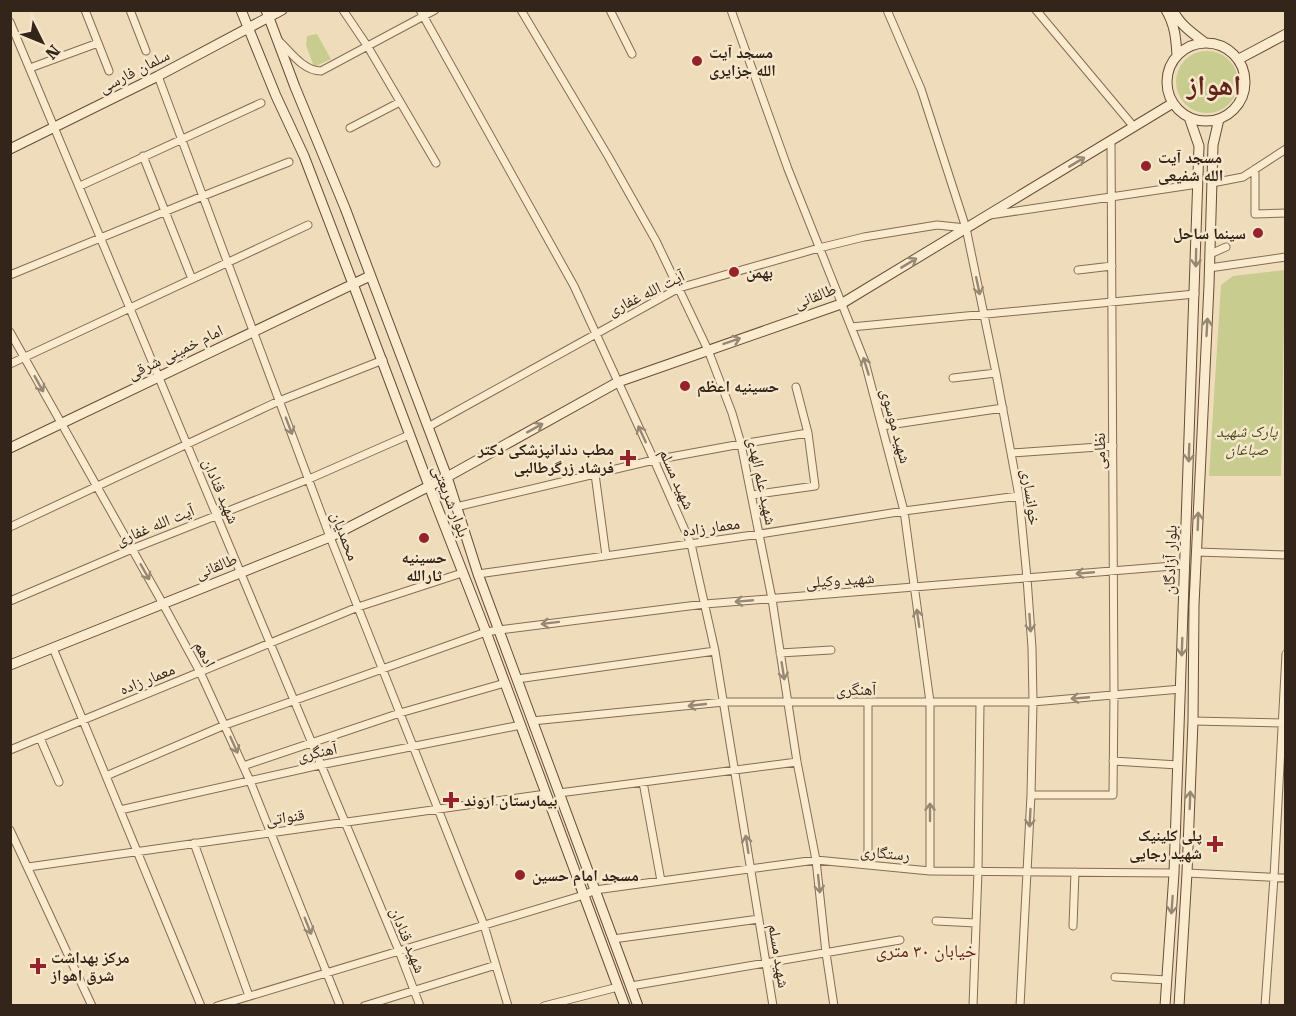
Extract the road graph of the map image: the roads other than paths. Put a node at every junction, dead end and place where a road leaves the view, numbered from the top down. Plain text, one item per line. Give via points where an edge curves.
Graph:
1 (85, 10) edge
2 (130, 10) edge
3 (242, 10) edge
4 (282, 10) edge
5 (343, 10) edge
6 (435, 10) edge
7 (521, 10) edge
8 (610, 10) edge
9 (731, 10) edge
10 (887, 10) edge
11 (1036, 10) edge
12 (1166, 10) edge
13 (1173, 10) edge
14 (268, 14) edge
15 (422, 14) edge
16 (10, 21) edge
17 (250, 29) junction
18 (1286, 34) edge
19 (278, 40) junction
20 (1204, 42) junction
21 (98, 43) junction
22 (368, 47) junction
23 (146, 51) dead end
24 (632, 54) dead end
25 (1177, 55) junction
26 (1239, 60) junction
27 (30, 68) junction
28 (109, 71) dead end
29 (158, 76) junction
30 (400, 102) junction
31 (261, 103) dead end
32 (1173, 104) junction
33 (1189, 117) junction
34 (1219, 119) junction
35 (55, 127) junction
36 (1134, 127) junction
37 (350, 128) dead end
38 (181, 139) junction
39 (1111, 141) junction
40 (10, 149) edge
41 (1286, 149) edge
42 (143, 156) junction
43 (289, 162) dead end
44 (436, 163) dead end
45 (1256, 169) junction
46 (1212, 183) junction
47 (1198, 184) junction
48 (80, 186) junction
49 (202, 196) junction
50 (1112, 197) junction
51 (166, 212) junction
52 (1286, 213) edge
53 (987, 216) junction
54 (308, 225) dead end
55 (966, 228) junction
56 (102, 238) junction
57 (1226, 247) dead end
58 (819, 248) junction
59 (1210, 254) junction
60 (1286, 257) edge
61 (227, 263) junction
62 (1112, 266) junction
63 (1209, 268) junction
64 (1078, 270) dead end
65 (10, 275) edge
66 (370, 276) junction
67 (192, 279) junction
68 (353, 284) junction
69 (679, 288) junction
70 (1195, 294) junction
71 (1112, 302) junction
72 (841, 303) junction
73 (130, 308) junction
74 (984, 315) junction
75 (851, 327) junction
76 (10, 332) edge
77 (253, 332) junction
78 (596, 334) junction
79 (708, 350) junction
80 (24, 357) junction
81 (383, 360) junction
82 (10, 364) edge
83 (996, 373) junction
84 (159, 377) junction
85 (953, 378) dead end
86 (618, 382) junction
87 (796, 387) dead end
88 (279, 400) junction
89 (1003, 408) junction
90 (61, 424) junction
91 (882, 426) junction
92 (428, 427) junction
93 (808, 433) junction
94 (409, 435) junction
95 (187, 444) junction
96 (741, 444) junction
97 (1113, 446) junction
98 (10, 448) edge
99 (1011, 453) junction
100 (654, 460) junction
101 (595, 474) junction
102 (447, 477) junction
103 (309, 480) junction
104 (429, 486) junction
105 (96, 487) junction
106 (752, 495) junction
107 (1019, 496) junction
108 (456, 507) junction
109 (904, 511) junction
110 (217, 515) junction
111 (10, 527) edge
112 (760, 534) junction
113 (330, 537) junction
114 (691, 544) junction
115 (132, 549) junction
116 (1197, 552) junction
117 (1286, 555) edge
118 (606, 556) junction
119 (1185, 565) junction
120 (1114, 571) junction
121 (240, 573) junction
122 (462, 573) junction
123 (478, 574) junction
124 (1027, 578) junction
125 (914, 587) junction
126 (772, 598) junction
127 (10, 601) edge
128 (163, 604) junction
129 (705, 604) junction
130 (358, 607) junction
131 (499, 630) junction
132 (486, 633) junction
133 (270, 644) junction
134 (52, 648) junction
135 (831, 650) dead end
136 (715, 651) junction
137 (780, 653) junction
138 (1286, 654) edge
139 (10, 665) edge
140 (383, 669) junction
141 (200, 672) junction
142 (517, 679) junction
143 (505, 683) junction
144 (1181, 689) junction
145 (1114, 695) junction
146 (293, 700) junction
147 (724, 702) junction
148 (787, 702) junction
149 (868, 702) junction
150 (930, 702) junction
151 (980, 702) junction
152 (1033, 702) junction
153 (400, 713) junction
154 (82, 720) junction
155 (532, 721) junction
156 (1193, 721) junction
157 (1284, 723) edge
158 (225, 725) junction
159 (521, 725) junction
160 (40, 738) junction
161 (311, 742) junction
162 (414, 747) junction
163 (10, 750) edge
164 (1113, 761) junction
165 (797, 762) junction
166 (243, 765) junction
167 (320, 765) junction
168 (1178, 765) junction
169 (735, 771) junction
170 (106, 776) junction
171 (250, 781) junction
172 (59, 782) dead end
173 (643, 782) junction
174 (559, 793) junction
175 (546, 794) junction
176 (1031, 795) junction
177 (438, 809) junction
178 (120, 810) junction
179 (1281, 817) edge
180 (345, 823) junction
181 (10, 830) edge
182 (270, 833) junction
183 (194, 843) junction
184 (137, 852) junction
185 (816, 860) junction
186 (868, 865) junction
187 (28, 867) junction
188 (751, 868) junction
189 (930, 871) junction
190 (978, 871) junction
191 (1027, 872) junction
192 (1075, 872) junction
193 (1174, 873) junction
194 (1187, 873) junction
195 (1274, 877) junction
196 (1286, 878) edge
197 (661, 881) junction
198 (595, 890) junction
199 (584, 895) junction
200 (759, 919) junction
201 (936, 921) dead end
202 (976, 923) junction
203 (484, 925) junction
204 (1073, 926) dead end
205 (613, 939) junction
206 (900, 940) dead end
207 (399, 951) junction
208 (826, 953) junction
209 (766, 963) junction
210 (496, 965) junction
211 (327, 972) junction
212 (1115, 977) dead end
213 (1167, 980) junction
214 (631, 986) junction
215 (618, 987) junction
216 (414, 990) junction
217 (249, 996) junction
218 (93, 1005) edge
219 (201, 1005) edge
220 (217, 1005) edge
221 (340, 1005) edge
222 (364, 1005) edge
223 (420, 1005) edge
224 (508, 1005) edge
225 (544, 1005) edge
226 (625, 1005) edge
227 (638, 1005) edge
228 (773, 1005) edge
229 (834, 1005) edge
230 (973, 1005) edge
231 (1020, 1005) edge
232 (1165, 1005) edge
233 (1179, 1005) edge
234 (1265, 1005) edge

1 - 21 street
2 - 23 street
3 - 17 main road, بلوار شریعتی
4 - 14 main road, سلمان فارسی
5 - 22 street
6 - 15 street
7 - 69 street, شهید علم الهدی via 608,156
8 - 24 street
9 - 58 street, شهید موسوی
10 - 55 street, خوانساری via 921,89
11 - 36 street
12 - 25 main road via 1175,31
13 - 20 main road via 1176,18
14 - 17 main road, سلمان فارسی
14 - 19 main road, بلوار شریعتی
15 - 22 street
15 - 78 street, شهید مسلم via 574,286
16 - 27 street, شهید قنادان
17 - 29 main road, سلمان فارسی
17 - 68 main road, بلوار شریعتی
18 - 26 main road
19 - 22 street via 315,71
19 - 66 main road, بلوار شریعتی
20 - 25 main road
20 - 26 main road via 1224,46
21 - 27 street
21 - 28 street
22 - 30 street
25 - 32 main road via 1167,84
26 - 34 main road via 1246,79 1242,99
27 - 35 street, شهید قنادان
29 - 35 main road, سلمان فارسی
29 - 38 street, محمدیان
30 - 37 street
30 - 44 street
31 - 38 street
32 - 33 main road
32 - 36 main road, طالقانی
33 - 34 main road
33 - 47 main road, بلوار آزادگان via 1199,146
34 - 46 main road, بلوار آزادگان via 1213,145
35 - 40 main road, سلمان فارسی
35 - 48 street, شهید قنادان
36 - 39 main road, طالقانی
38 - 42 street
38 - 49 street, محمدیان
39 - 50 street, نظامی
53 -> 39 main road, طالقانی
41 - 45 street
42 - 48 street
42 - 51 street
43 - 49 street
45 - 46 street via 1244,177
45 - 52 street via 1255,214
46 - 59 main road, بلوار آزادگان
47 - 50 street
47 -> 70 main road, بلوار آزادگان
48 - 56 street, شهید قنادان
49 - 51 street
49 - 61 street, محمدیان
50 - 53 street
50 - 62 street, نظامی
51 - 56 street
51 - 67 street
53 - 55 main road, طالقانی
54 - 61 street
55 - 58 street, آیت الله غفاری via 937,225
72 -> 55 main road, طالقانی
55 -> 74 street, خوانساری
56 - 65 street
56 - 73 street, شهید قنادان
57 - 59 street
58 - 69 street, آیت الله غفاری
58 - 72 street, شهید موسوی
59 - 63 main road, بلوار آزادگان
60 - 63 street
61 - 67 street
61 - 77 street, محمدیان
62 - 64 street
62 - 71 street, نظامی
116 -> 63 main road, بلوار آزادگان
66 - 68 main road, امام خمینی شرقی
66 - 92 main road, بلوار شریعتی
67 - 73 street
68 - 77 main road, امام خمینی شرقی
68 - 81 main road, بلوار شریعتی
69 - 78 street, آیت الله غفاری
69 - 79 street, شهید علم الهدی
70 - 71 street
70 -> 119 main road, بلوار آزادگان
71 - 74 street
71 - 97 street, نظامی
72 - 75 street, شهید موسوی
79 -> 72 main road, طالقانی
73 - 80 street
73 - 84 street, شهید قنادان
74 - 75 street
74 - 83 street, خوانساری
91 -> 75 street, شهید موسوی
76 - 80 street, ادهم
77 - 84 main road, امام خمینی شرقی
77 - 88 street, محمدیان
78 - 86 street, شهید مسلم
78 - 92 street, آیت الله غفاری
79 - 86 main road, طالقانی
79 - 96 street, شهید علم الهدی
80 - 82 street
80 -> 90 street, ادهم
81 - 88 street
81 - 94 main road, بلوار شریعتی
83 - 85 street
83 - 89 street, خوانساری
84 - 90 main road, امام خمینی شرقی
84 - 95 street, شهید قنادان
100 -> 86 street, شهید مسلم
102 -> 86 main road, طالقانی
87 - 93 street
88 - 95 street
88 -> 103 street, محمدیان
89 - 91 street
89 - 99 street, خوانساری
90 - 98 main road, امام خمینی شرقی
90 - 105 street, ادهم
91 - 109 street, شهید موسوی
92 - 102 main road, بلوار شریعتی
93 - 96 street
93 - 106 street via 815,486
94 - 103 street, آیت الله غفاری
94 - 104 main road, بلوار شریعتی
95 - 105 street
95 - 110 street, شهید قنادان
96 - 100 street
96 - 106 street, شهید علم الهدی
97 - 99 street
97 - 120 street, نظامی
99 - 107 street, خوانساری
100 - 101 street
100 - 114 street, شهید مسلم
101 - 108 street
101 - 118 street
102 - 104 main road, طالقانی
102 - 108 main road, بلوار شریعتی
103 - 110 street, آیت الله غفاری
103 - 113 street, محمدیان
104 - 113 main road, طالقانی
104 - 122 main road, بلوار شریعتی
105 - 111 street
105 - 115 street, ادهم
106 - 112 street, شهید علم الهدی
107 - 109 street, معمار زاده
107 - 124 street, خوانساری
108 - 123 main road, بلوار شریعتی
109 - 112 street, معمار زاده
109 - 125 street, شهید موسوی
110 - 115 street, آیت الله غفاری
110 - 121 street, شهید قنادان
112 - 114 street, معمار زاده
112 - 126 street, شهید علم الهدی
113 - 121 main road, طالقانی
113 - 130 street, محمدیان
114 - 118 street, معمار زاده
114 - 129 street, شهید مسلم
115 - 127 street, آیت الله غفاری
115 -> 128 street, ادهم
116 - 117 street
116 - 156 main road, بلوار آزادگان
118 - 123 street, معمار زاده
119 - 120 street, شهید وکیلی
119 -> 144 main road, بلوار آزادگان
120 -> 124 street, شهید وکیلی
120 - 145 street, نظامی
121 - 128 main road, طالقانی
121 - 133 street, شهید قنادان
122 - 130 street, معمار زاده
122 - 132 main road, بلوار شریعتی
123 - 131 main road, بلوار شریعتی
124 - 125 street, شهید وکیلی
124 -> 152 street, خوانساری
125 - 126 street, شهید وکیلی
150 -> 125 street, شهید موسوی
126 -> 129 street, شهید وکیلی
126 - 137 street, شهید علم الهدی
128 - 134 main road, طالقانی
128 - 141 street, ادهم
129 -> 131 street, شهید وکیلی
129 - 136 street, شهید مسلم
130 - 133 street, معمار زاده
130 - 140 street, محمدیان
131 - 132 street, شهید وکیلی
131 - 142 main road, بلوار شریعتی
132 - 140 street
132 - 143 main road, بلوار شریعتی
133 - 141 street, معمار زاده
133 - 146 street, شهید قنادان
134 - 139 main road, طالقانی
134 - 154 street
135 - 137 street
136 - 142 street
136 - 147 street, شهید مسلم
137 -> 148 street, شهید علم الهدی
138 - 157 street
140 - 146 street
140 - 153 street, محمدیان
141 - 154 street, معمار زاده
141 - 158 street, ادهم
142 - 155 main road, بلوار شریعتی
143 - 153 street
143 - 159 main road, بلوار شریعتی
144 - 145 street, آهنگری
144 - 168 main road, بلوار آزادگان
145 -> 152 street, آهنگری
145 - 164 street, نظامی
146 - 158 street
146 - 161 street, شهید قنادان
147 - 148 street, آهنگری
147 -> 155 street, آهنگری
147 - 169 street, شهید مسلم
148 - 149 street, آهنگری
148 - 165 street, شهید علم الهدی
149 - 150 street, آهنگری
149 - 186 street
150 - 151 street, آهنگری
189 -> 150 street, شهید موسوی
151 - 152 street, آهنگری
151 - 190 street
152 - 176 street, خوانساری
153 - 161 street
153 - 162 street, محمدیان
154 - 160 street, معمار زاده
154 - 170 street
155 - 174 main road, بلوار شریعتی
156 - 157 street
194 -> 156 main road, بلوار آزادگان
157 - 179 street
158 -> 166 street, ادهم
158 - 170 street
159 - 162 street, آهنگری
159 - 175 main road, بلوار شریعتی
160 - 163 street, معمار زاده
160 - 172 street
161 - 166 street
161 - 167 street, شهید قنادان
162 - 167 street, آهنگری
162 - 177 street, محمدیان
164 - 168 street
164 - 176 street, نظامی via 1113,795
165 - 169 street
165 - 185 street, شهید علم الهدی
166 - 171 street, ادهم
167 - 171 street, آهنگری
167 - 180 street, شهید قنادان
168 - 193 main road, بلوار آزادگان
169 - 173 street
188 -> 169 street, شهید مسلم
170 - 178 street
171 - 178 street, آهنگری
171 - 182 street, ادهم
173 - 174 street
173 - 197 street
174 - 198 main road, بلوار شریعتی
175 - 177 street, قنواتی
175 - 199 main road, بلوار شریعتی
176 -> 191 street, خوانساری
177 - 180 street, قنواتی
177 - 203 street, محمدیان
178 - 184 street
179 - 195 street
180 - 182 street, قنواتی
180 - 207 street, شهید قنادان
181 - 187 street
182 - 183 street, قنواتی
182 -> 211 street, ادهم
183 - 184 street, قنواتی
183 - 217 street
184 - 187 street, قنواتی
184 - 219 street
185 - 186 street, رستگاری
185 - 188 street, رستگاری
185 -> 208 street, شهید علم الهدی
186 - 189 street, رستگاری
187 - 218 street
188 - 197 street, رستگاری
188 - 200 street, شهید مسلم
189 - 190 street, رستگاری
190 - 191 street, رستگاری
190 - 202 street
191 - 192 street, رستگاری
191 - 231 street, خوانساری
192 - 193 street, رستگاری
192 - 204 street
193 -> 213 main road, بلوار آزادگان
194 - 195 street
194 - 233 main road, بلوار آزادگان
195 - 196 street
195 - 234 street
197 - 198 street, رستگاری
198 - 199 street, رستگاری
198 - 205 main road, بلوار شریعتی
199 - 203 street
199 - 215 main road, بلوار شریعتی
200 - 205 street
200 - 209 street, شهید مسلم
201 - 202 street
202 - 230 street
203 - 207 street
203 - 210 street, محمدیان
205 - 214 main road, بلوار شریعتی
206 - 208 street
207 - 211 street
207 - 216 street, شهید قنادان
208 - 209 street
208 - 229 street, شهید علم الهدی
209 - 214 street
209 - 228 street, شهید مسلم
210 - 216 street
210 - 224 street, محمدیان
211 - 217 street
211 - 221 street, ادهم
212 - 213 street
213 - 232 main road, بلوار آزادگان
214 - 227 main road, بلوار شریعتی
215 - 225 street
215 - 226 main road, بلوار شریعتی
216 - 222 street
216 - 223 street, شهید قنادان
217 - 220 street

